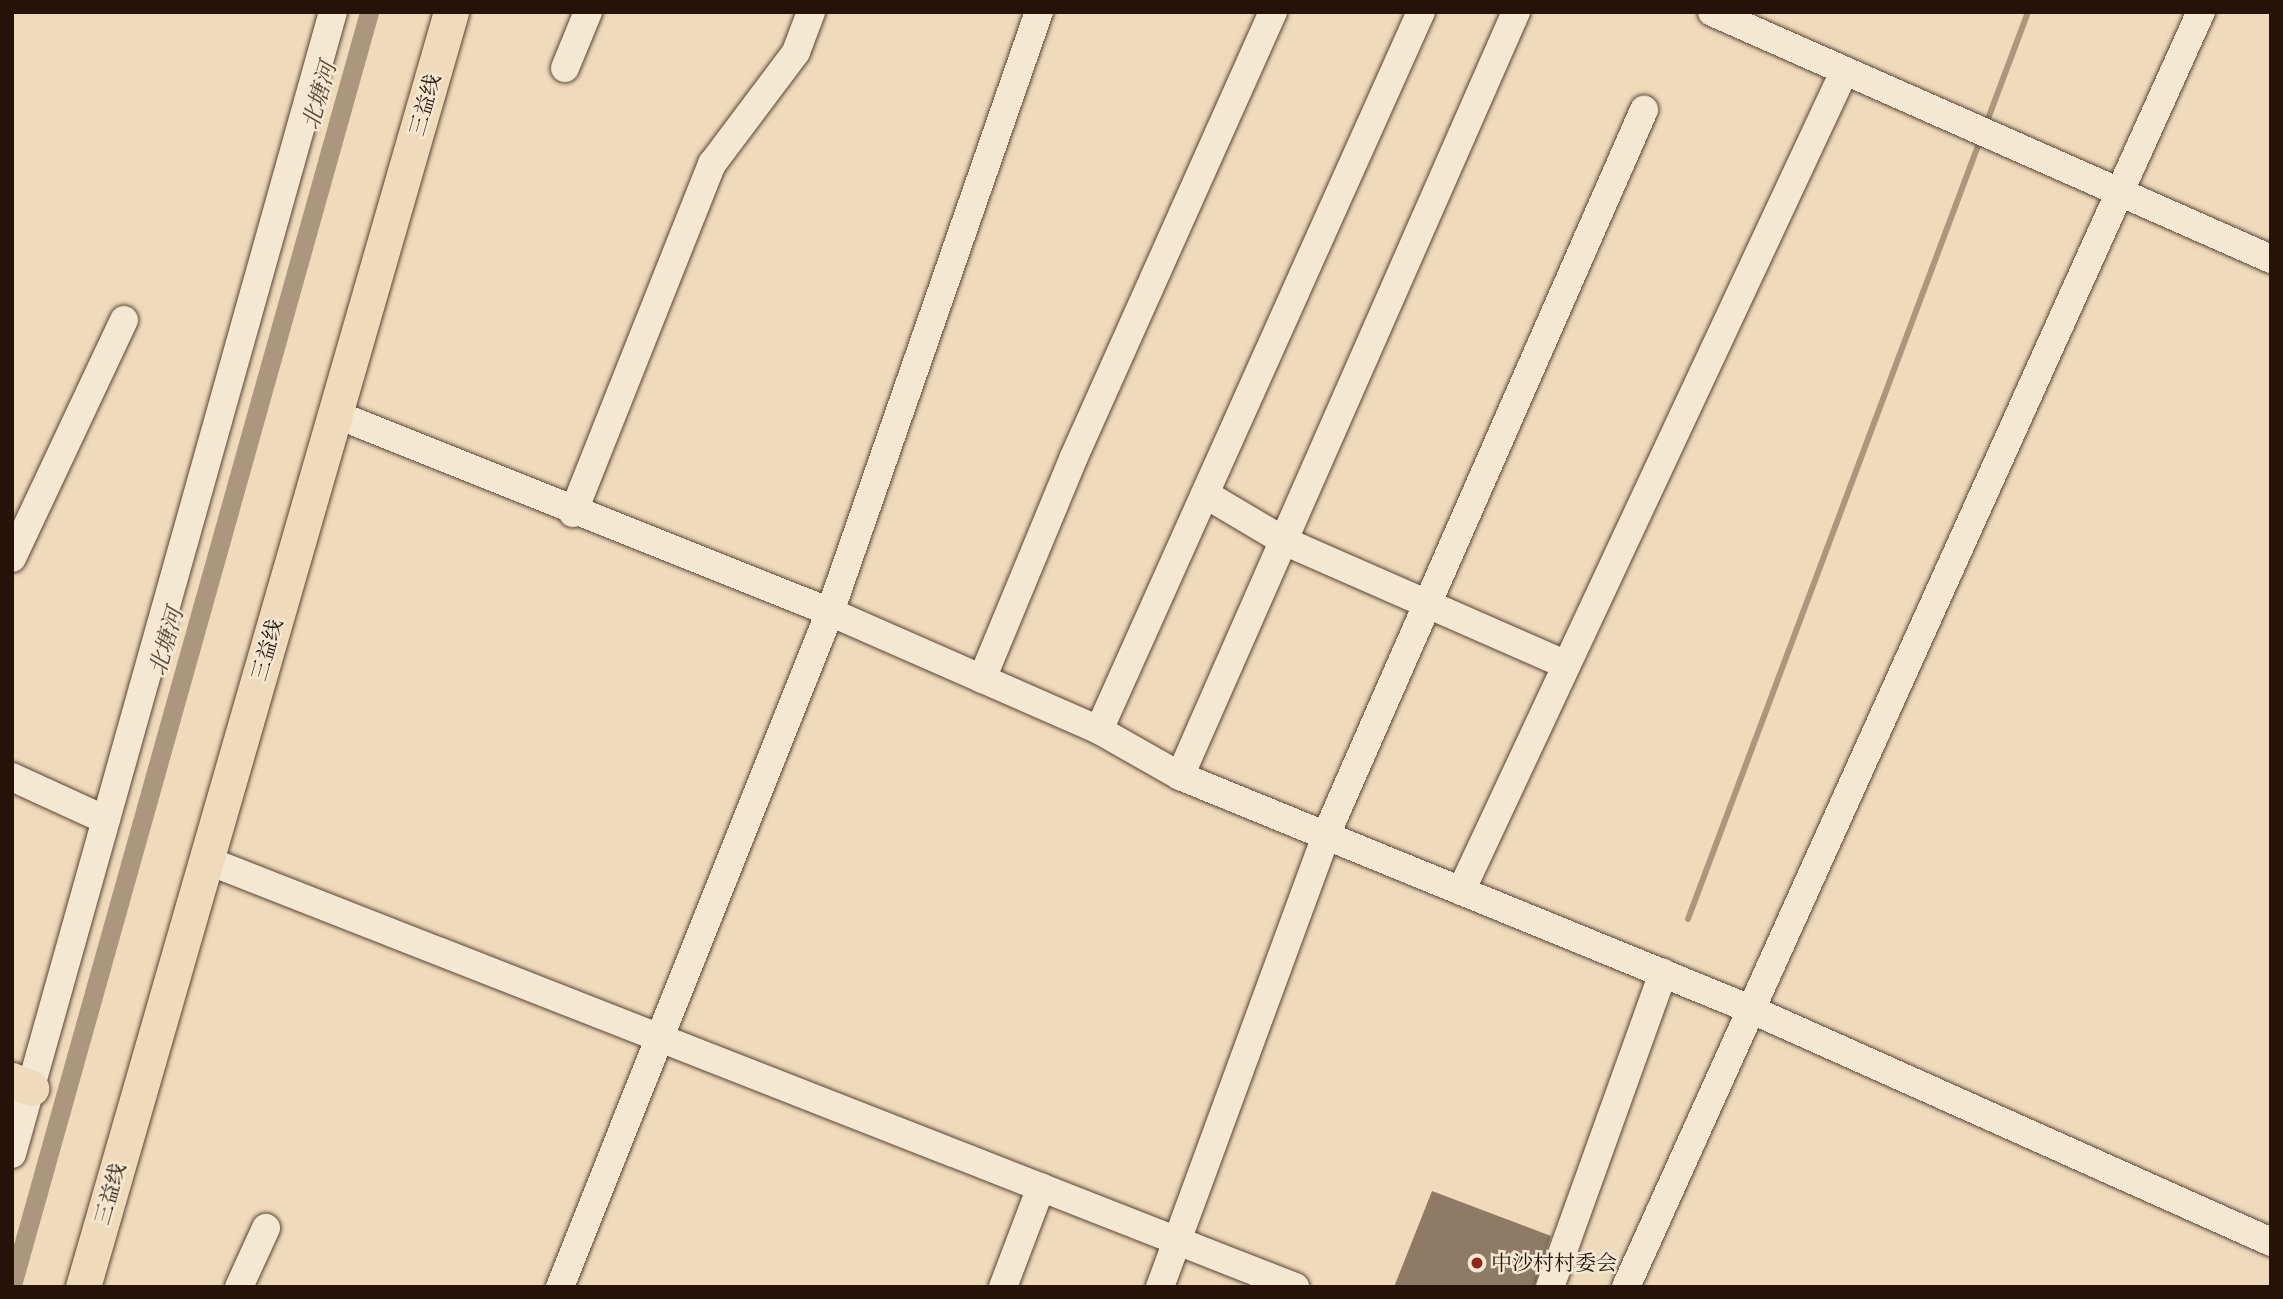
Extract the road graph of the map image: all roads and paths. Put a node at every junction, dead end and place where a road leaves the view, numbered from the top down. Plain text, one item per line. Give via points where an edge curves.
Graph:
1 (333, 12) edge
2 (452, 12) edge
3 (588, 12) edge
4 (811, 12) edge
5 (1039, 12) edge
6 (1273, 12) edge
7 (1421, 12) edge
8 (1516, 12) edge
9 (1712, 12) edge
10 (2201, 12) edge
11 (565, 68) dead end
12 (1843, 74) junction
13 (1644, 110) dead end
14 (2120, 195) junction
15 (2271, 259) edge
16 (124, 320) dead end
17 (335, 414) junction
18 (1205, 494) junction
19 (573, 513) junction
20 (1284, 541) junction
21 (12, 558) edge
22 (1427, 605) junction
23 (830, 612) junction
24 (1566, 666) junction
25 (982, 679) junction
26 (1099, 730) junction
27 (1180, 776) junction
28 (12, 777) edge
29 (106, 820) junction
30 (1326, 835) junction
31 (206, 860) junction
32 (1461, 891) junction
33 (1663, 973) junction
34 (1750, 1009) junction
35 (660, 1037) junction
36 (22, 1084) edge
37 (12, 1154) edge
38 (1041, 1187) junction
39 (265, 1228) dead end
40 (1176, 1240) junction
41 (2271, 1242) edge
42 (83, 1287) edge
43 (239, 1287) edge
44 (560, 1287) edge
45 (1003, 1287) edge
46 (1160, 1287) edge
47 (1295, 1287) edge
48 (1550, 1287) edge
49 (1626, 1287) edge

1 - 29 street
2 - 17 main road, 三益线
3 - 11 street
4 - 19 street via 796,52 712,164
5 - 23 street
6 - 25 street via 1073,459
7 - 18 street
8 - 20 street
9 - 12 street
10 - 14 street
12 - 14 street
12 - 24 street
13 - 22 street
14 - 15 street
14 - 34 street
16 - 21 street
17 - 19 street
17 - 31 main road, 三益线
18 - 20 street
18 - 26 street
19 - 23 street
20 - 22 street
20 - 27 street
22 - 24 street
22 - 30 street
23 - 25 street
23 - 35 street
24 - 32 street
25 - 26 street
26 - 27 street
27 - 30 street
28 - 29 street
29 - 36 street
30 - 32 street
30 - 40 street
31 - 35 street
31 - 42 main road, 三益线
32 - 33 street
33 - 34 street
33 - 48 street
34 - 41 street
34 - 49 street
35 - 38 street
35 - 44 street
36 - 37 street
38 - 40 street
38 - 45 street
39 - 43 street
40 - 46 street
40 - 47 street

